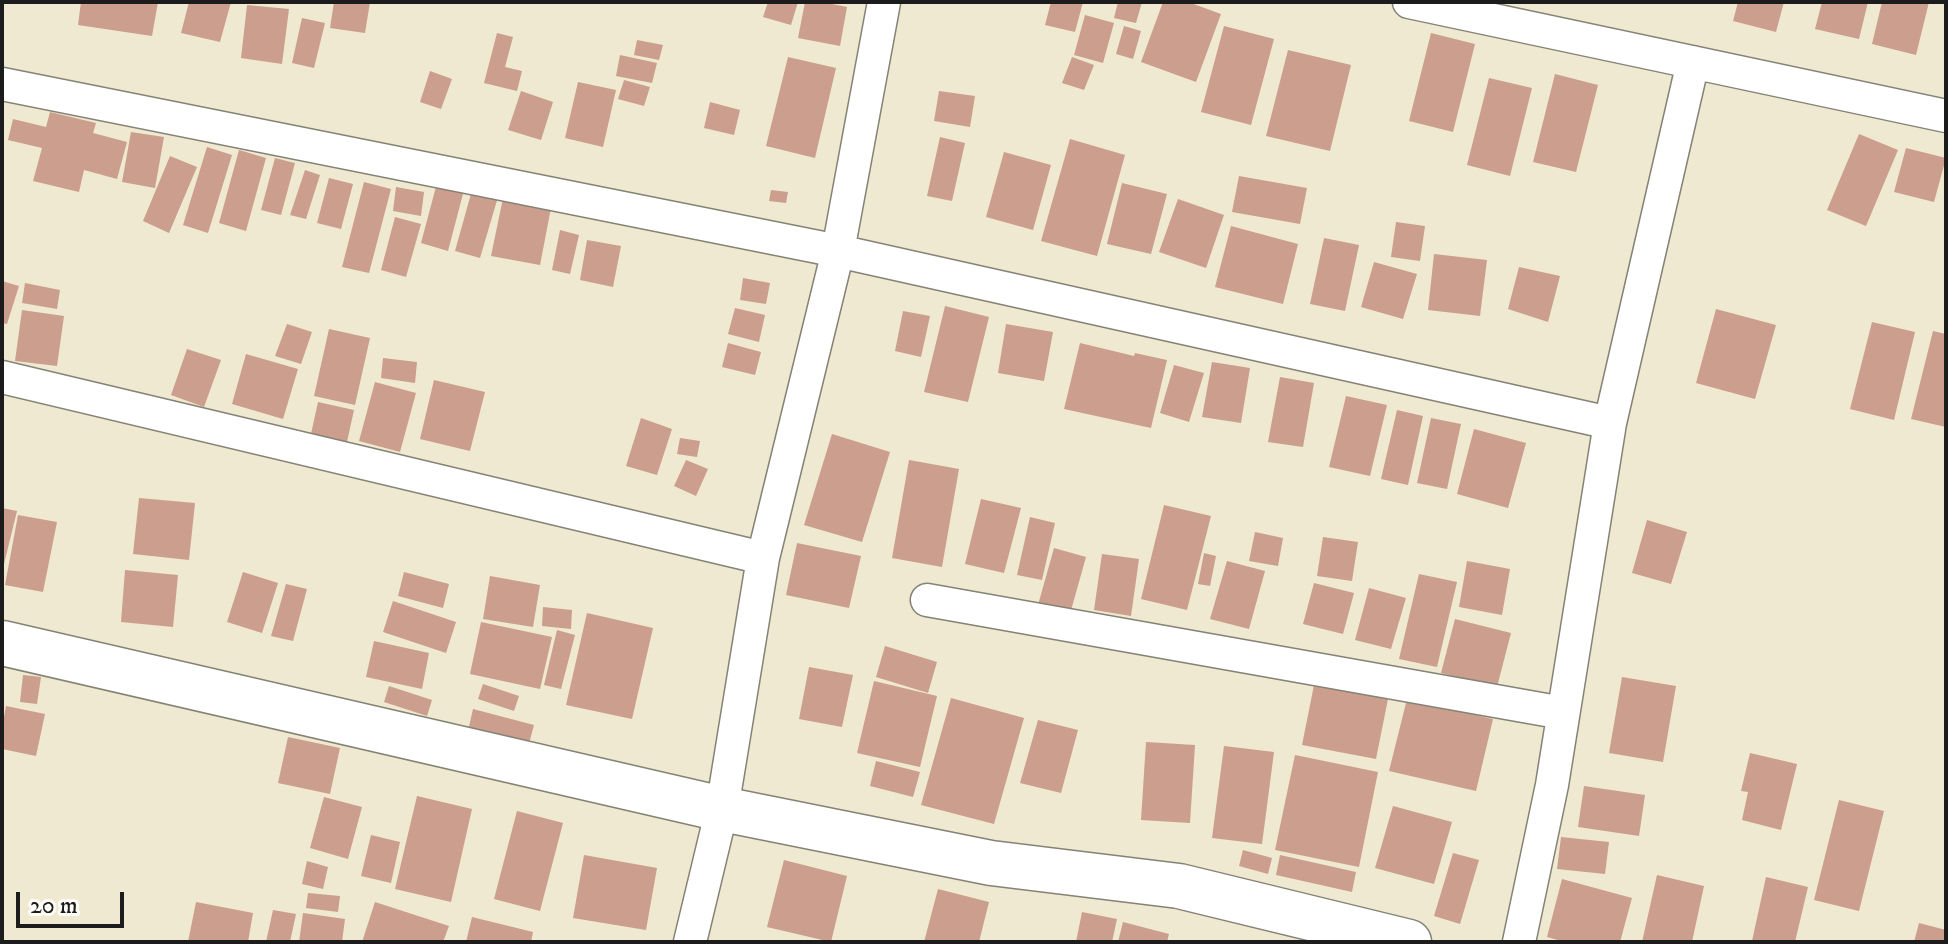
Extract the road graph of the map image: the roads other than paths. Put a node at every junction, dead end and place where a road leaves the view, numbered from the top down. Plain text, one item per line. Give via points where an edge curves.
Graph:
1 (884, 2) edge
2 (1409, 2) edge
3 (1693, 62) junction
4 (2, 84) edge
5 (1946, 116) edge
6 (838, 251) junction
7 (2, 377) edge
8 (1610, 423) junction
9 (763, 558) junction
10 (927, 600) dead end
11 (2, 643) edge
12 (1563, 713) junction
13 (722, 809) junction
14 (690, 942) edge
15 (1409, 942) edge
16 (1519, 942) edge

1 - 6 street
2 - 3 street
3 - 5 street
3 - 8 street
4 - 6 street
6 - 8 street
6 - 9 street
7 - 9 street
8 - 12 street
9 - 13 street
10 - 12 street
11 - 13 street
12 - 16 street
13 - 14 street
13 - 15 street via 991,863 1179,886

